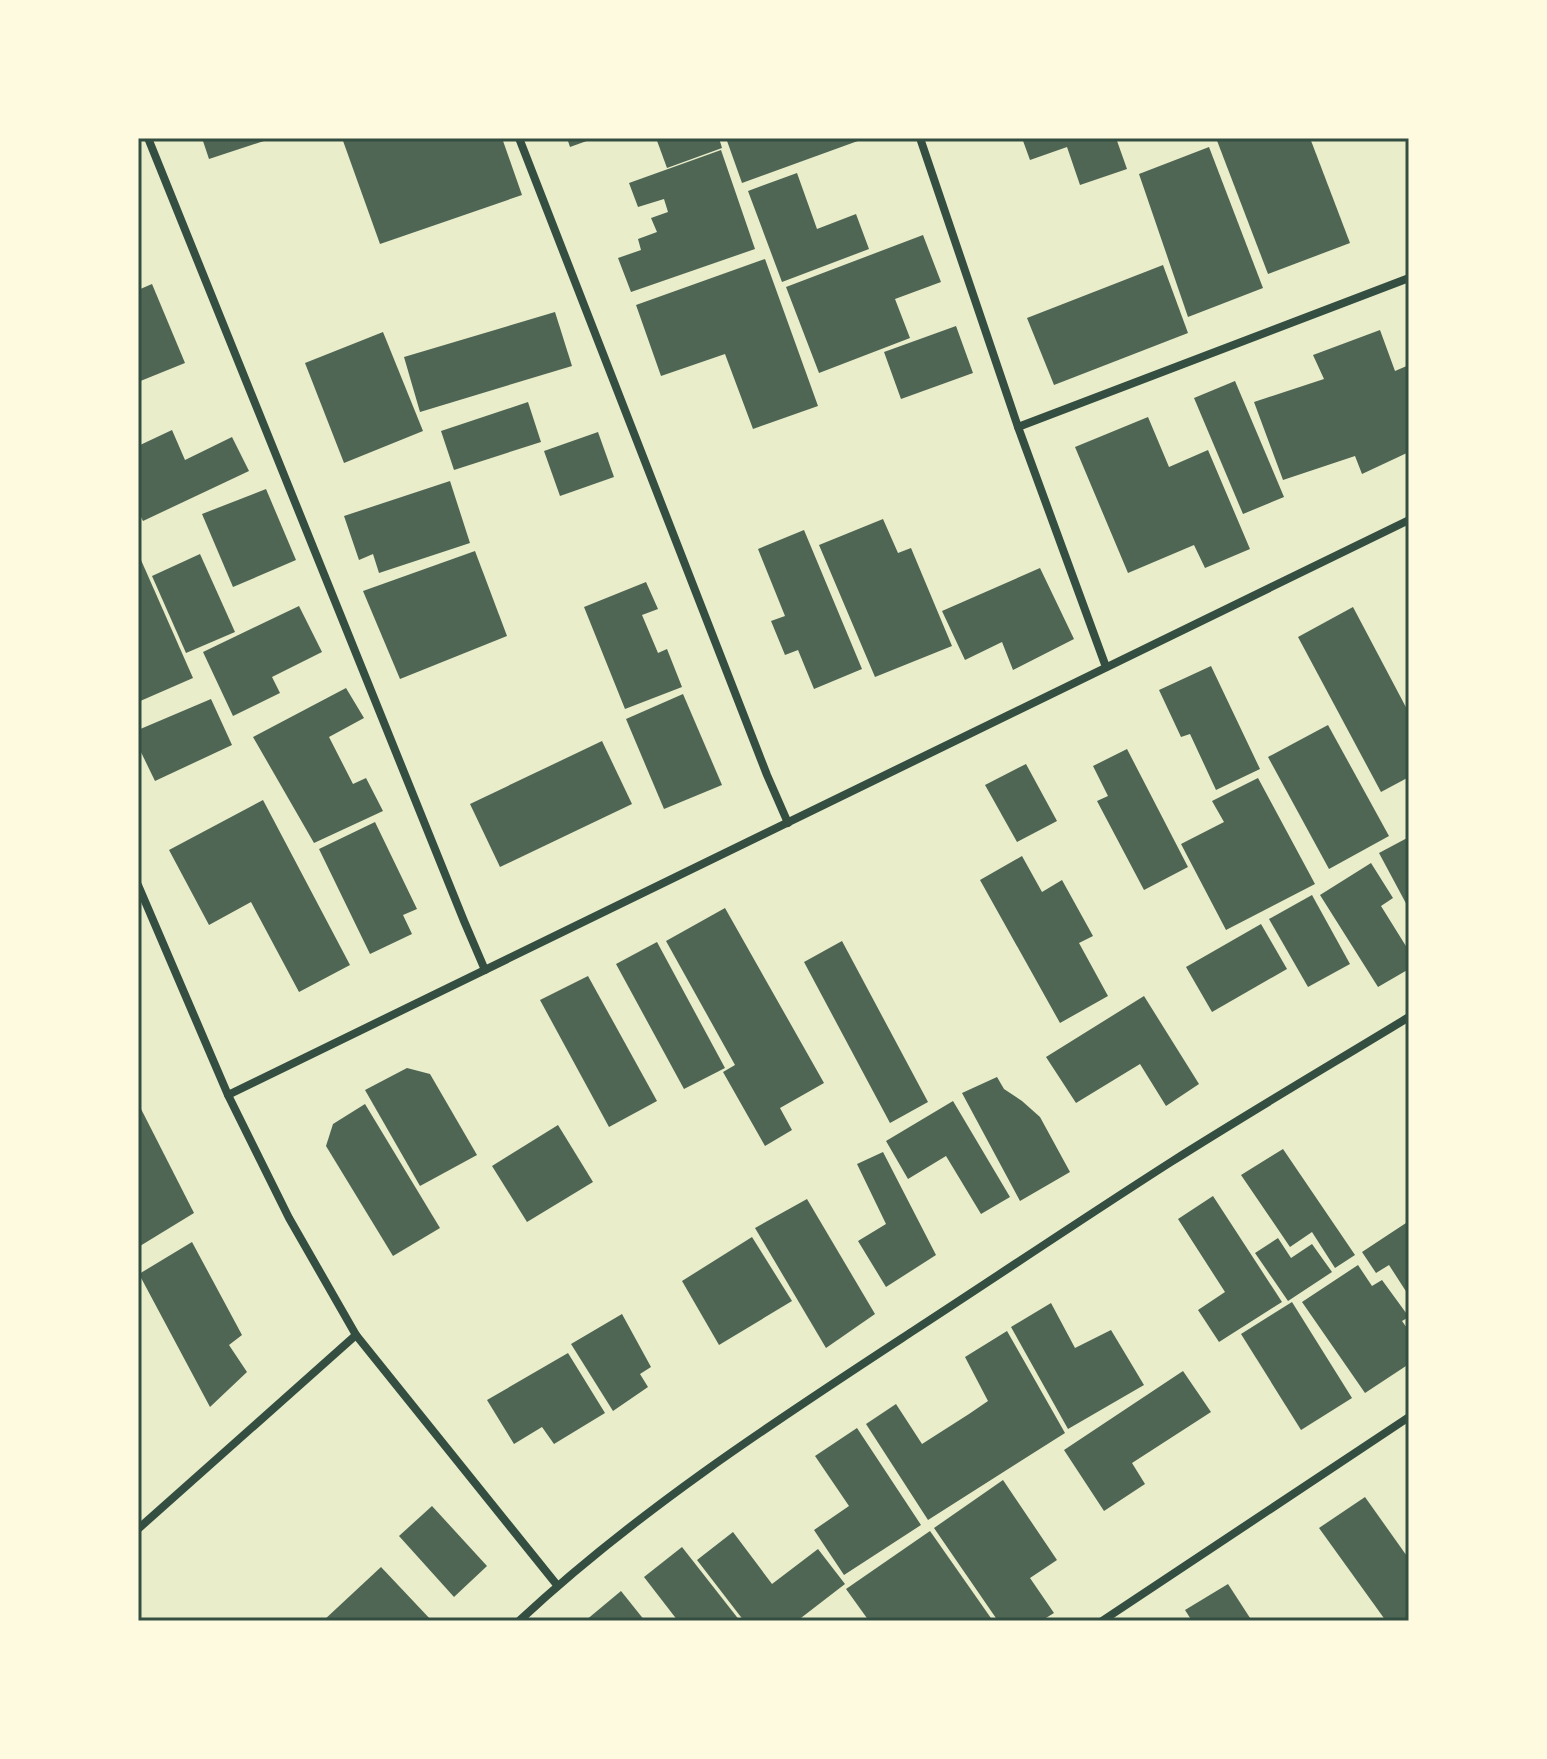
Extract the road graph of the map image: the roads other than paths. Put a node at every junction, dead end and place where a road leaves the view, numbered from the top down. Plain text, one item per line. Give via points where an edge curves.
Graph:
1 (148, 138) edge
2 (519, 138) edge
3 (920, 138) edge
4 (1409, 278) edge
5 (1018, 427) junction
6 (1409, 520) edge
7 (1106, 667) junction
8 (788, 823) junction
9 (138, 885) edge
10 (485, 970) junction
11 (1409, 1017) edge
12 (228, 1095) junction
13 (356, 1335) junction
14 (1409, 1417) edge
15 (138, 1529) edge
16 (557, 1585) junction
17 (519, 1621) edge
18 (1102, 1621) edge

1 - 10 street
2 - 8 street
3 - 5 street
4 - 5 street
5 - 7 street
6 - 7 street
7 - 8 street
8 - 10 street
9 - 12 street
10 - 12 street
11 - 16 street via 1172,1161 802,1404
12 - 13 street via 289,1218
13 - 15 street
13 - 16 street
14 - 18 street
16 - 17 street

